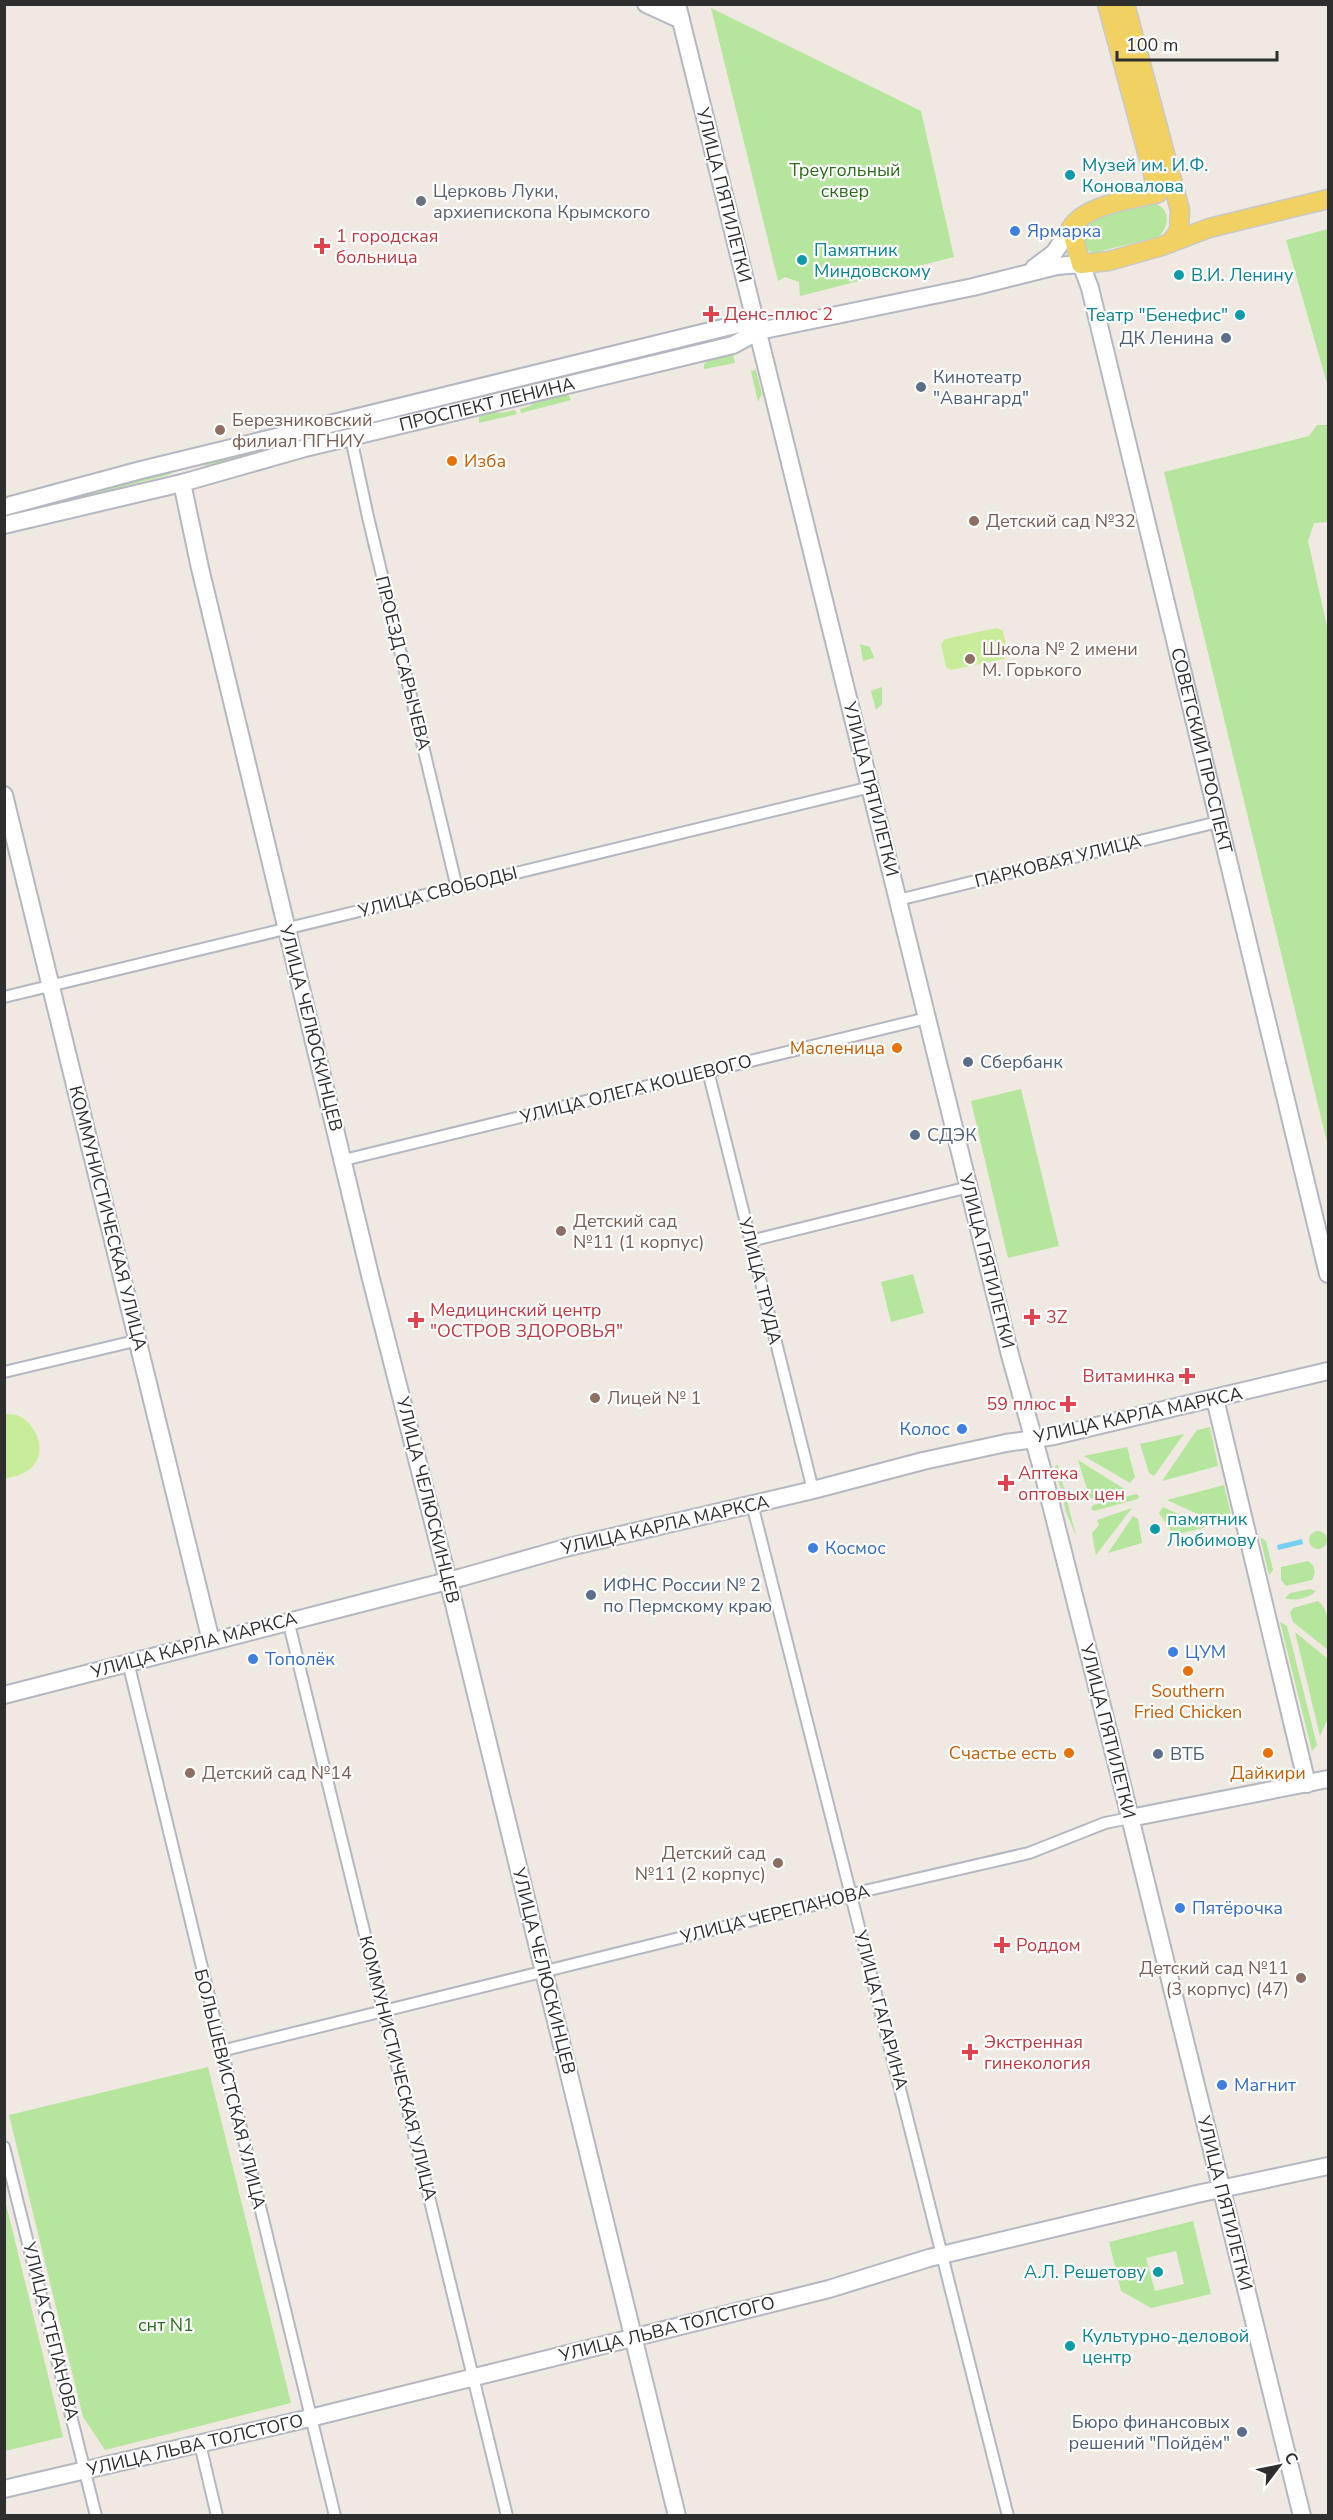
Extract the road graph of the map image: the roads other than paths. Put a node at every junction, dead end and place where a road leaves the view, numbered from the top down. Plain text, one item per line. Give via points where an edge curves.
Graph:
1 (646, 4) edge
2 (1107, 4) edge
3 (1125, 4) edge
4 (679, 12) edge
5 (1158, 193) junction
6 (1329, 198) edge
7 (1180, 210) junction
8 (1071, 228) junction
9 (1209, 228) junction
10 (1170, 243) junction
11 (1081, 264) junction
12 (1020, 275) junction
13 (759, 330) junction
14 (351, 438) junction
15 (182, 483) junction
16 (4, 507) edge
17 (4, 525) edge
18 (871, 787) junction
19 (4, 795) edge
20 (1218, 822) junction
21 (457, 888) junction
22 (898, 900) junction
23 (287, 929) junction
24 (51, 986) junction
25 (4, 997) edge
26 (927, 1018) junction
27 (708, 1071) junction
28 (344, 1160) junction
29 (969, 1187) junction
30 (750, 1240) junction
31 (1329, 1274) edge
32 (139, 1341) junction
33 (1329, 1371) edge
34 (4, 1372) edge
35 (1215, 1399) junction
36 (1033, 1439) junction
37 (813, 1490) junction
38 (753, 1504) junction
39 (447, 1580) junction
40 (288, 1620) junction
41 (211, 1641) junction
42 (128, 1662) junction
43 (4, 1695) edge
44 (1329, 1779) edge
45 (1307, 1784) junction
46 (1130, 1818) junction
47 (850, 1896) junction
48 (544, 1972) junction
49 (384, 2011) junction
50 (221, 2051) junction
51 (4, 2147) edge
52 (1329, 2166) edge
53 (1221, 2188) junction
54 (943, 2255) junction
55 (634, 2337) junction
56 (473, 2377) junction
57 (310, 2418) junction
58 (200, 2444) junction
59 (85, 2470) junction
60 (4, 2489) edge
61 (96, 2516) edge
62 (217, 2516) edge
63 (335, 2516) edge
64 (507, 2516) edge
65 (677, 2516) edge
66 (1008, 2516) edge
67 (1302, 2516) edge

1 - 4 main road
2 - 5 main road
3 - 7 main road
4 - 13 main road, УЛИЦА ПЯТИЛЕТКИ
5 - 7 main road
5 - 8 main road, ПРОСПЕКТ ЛЕНИНА via 1090,211
6 - 9 main road, ПРОСПЕКТ ЛЕНИНА
7 - 9 main road via 1200,226
7 - 10 main road via 1179,231
8 - 11 main road, СОВЕТСКИЙ ПРОСПЕКТ
8 - 12 main road, ПРОСПЕКТ ЛЕНИНА via 1054,254
9 - 10 main road, ПРОСПЕКТ ЛЕНИНА
10 - 11 main road, ПРОСПЕКТ ЛЕНИНА via 1109,261
11 - 12 main road, ПРОСПЕКТ ЛЕНИНА
11 - 20 main road, СОВЕТСКИЙ ПРОСПЕКТ via 1090,288
12 - 13 main road, ПРОСПЕКТ ЛЕНИНА
13 - 14 main road, ПРОСПЕКТ ЛЕНИНА via 733,345
13 - 16 main road, ПРОСПЕКТ ЛЕНИНА via 739,324 164,464
13 - 18 main road, УЛИЦА ПЯТИЛЕТКИ
14 - 15 main road, ПРОСПЕКТ ЛЕНИНА
14 - 21 street, ПРОЕЗД САРЫЧЕВА
15 - 17 main road, ПРОСПЕКТ ЛЕНИНА
15 - 23 main road, УЛИЦА ЧЕЛЮСКИНЦЕВ
18 - 21 street, УЛИЦА СВОБОДЫ
18 - 22 main road, УЛИЦА ПЯТИЛЕТКИ
19 - 24 main road, КОММУНИСТИЧЕСКАЯ УЛИЦА
20 - 22 street, ПАРКОВАЯ УЛИЦА
20 - 31 main road, СОВЕТСКИЙ ПРОСПЕКТ
21 - 23 street, УЛИЦА СВОБОДЫ
22 - 26 main road, УЛИЦА ПЯТИЛЕТКИ
23 - 24 street, УЛИЦА СВОБОДЫ
23 - 28 main road, УЛИЦА ЧЕЛЮСКИНЦЕВ
24 - 25 street, УЛИЦА СВОБОДЫ
24 - 32 main road, КОММУНИСТИЧЕСКАЯ УЛИЦА
26 - 27 street, УЛИЦА ОЛЕГА КОШЕВОГО
26 - 29 main road, УЛИЦА ПЯТИЛЕТКИ
27 - 28 street, УЛИЦА ОЛЕГА КОШЕВОГО
27 - 30 street, УЛИЦА ТРУДА
28 - 39 main road, УЛИЦА ЧЕЛЮСКИНЦЕВ
29 - 30 street
29 - 36 main road, УЛИЦА ПЯТИЛЕТКИ
30 - 37 street, УЛИЦА ТРУДА
32 - 34 street
32 - 41 main road, КОММУНИСТИЧЕСКАЯ УЛИЦА
33 - 35 main road, УЛИЦА КАРЛА МАРКСА
35 - 36 main road, УЛИЦА КАРЛА МАРКСА
35 - 45 main road
36 - 37 main road, УЛИЦА КАРЛА МАРКСА via 924,1461
36 - 46 main road, УЛИЦА ПЯТИЛЕТКИ
37 - 38 main road, УЛИЦА КАРЛА МАРКСА
38 - 39 main road, УЛИЦА КАРЛА МАРКСА
38 - 47 street, УЛИЦА ГАГАРИНА
39 - 40 main road, УЛИЦА КАРЛА МАРКСА
39 - 48 main road, УЛИЦА ЧЕЛЮСКИНЦЕВ
40 - 41 main road, УЛИЦА КАРЛА МАРКСА
40 - 49 street, КОММУНИСТИЧЕСКАЯ УЛИЦА
41 - 42 main road, УЛИЦА КАРЛА МАРКСА
42 - 43 main road, УЛИЦА КАРЛА МАРКСА
42 - 50 street, БОЛЬШЕВИСТСКАЯ УЛИЦА
44 - 45 main road, УЛИЦА ЧЕРЕПАНОВА
45 - 46 main road, УЛИЦА ЧЕРЕПАНОВА
46 - 47 street, УЛИЦА ЧЕРЕПАНОВА via 1105,1823 1029,1853
46 - 53 main road, УЛИЦА ПЯТИЛЕТКИ
47 - 48 street, УЛИЦА ЧЕРЕПАНОВА
47 - 54 street, УЛИЦА ГАГАРИНА
48 - 49 street, УЛИЦА ЧЕРЕПАНОВА
48 - 55 main road, УЛИЦА ЧЕЛЮСКИНЦЕВ
49 - 50 street, УЛИЦА ЧЕРЕПАНОВА
49 - 56 street, КОММУНИСТИЧЕСКАЯ УЛИЦА
50 - 57 street, БОЛЬШЕВИСТСКАЯ УЛИЦА
51 - 59 street, УЛИЦА СТЕПАНОВА
52 - 53 main road, УЛИЦА ЛЬВА ТОЛСТОГО
53 - 54 main road, УЛИЦА ЛЬВА ТОЛСТОГО
53 - 67 main road, УЛИЦА ПЯТИЛЕТКИ
54 - 55 main road, УЛИЦА ЛЬВА ТОЛСТОГО via 829,2289
54 - 66 street, УЛИЦА ГАГАРИНА
55 - 56 main road, УЛИЦА ЛЬВА ТОЛСТОГО
55 - 65 main road, УЛИЦА ЧЕЛЮСКИНЦЕВ
56 - 57 main road, УЛИЦА ЛЬВА ТОЛСТОГО
56 - 64 street, КОММУНИСТИЧЕСКАЯ УЛИЦА
57 - 58 main road, УЛИЦА ЛЬВА ТОЛСТОГО
57 - 63 street, БОЛЬШЕВИСТСКАЯ УЛИЦА
58 - 59 main road, УЛИЦА ЛЬВА ТОЛСТОГО
58 - 62 street
59 - 60 main road, УЛИЦА ЛЬВА ТОЛСТОГО
59 - 61 street, УЛИЦА СТЕПАНОВА

